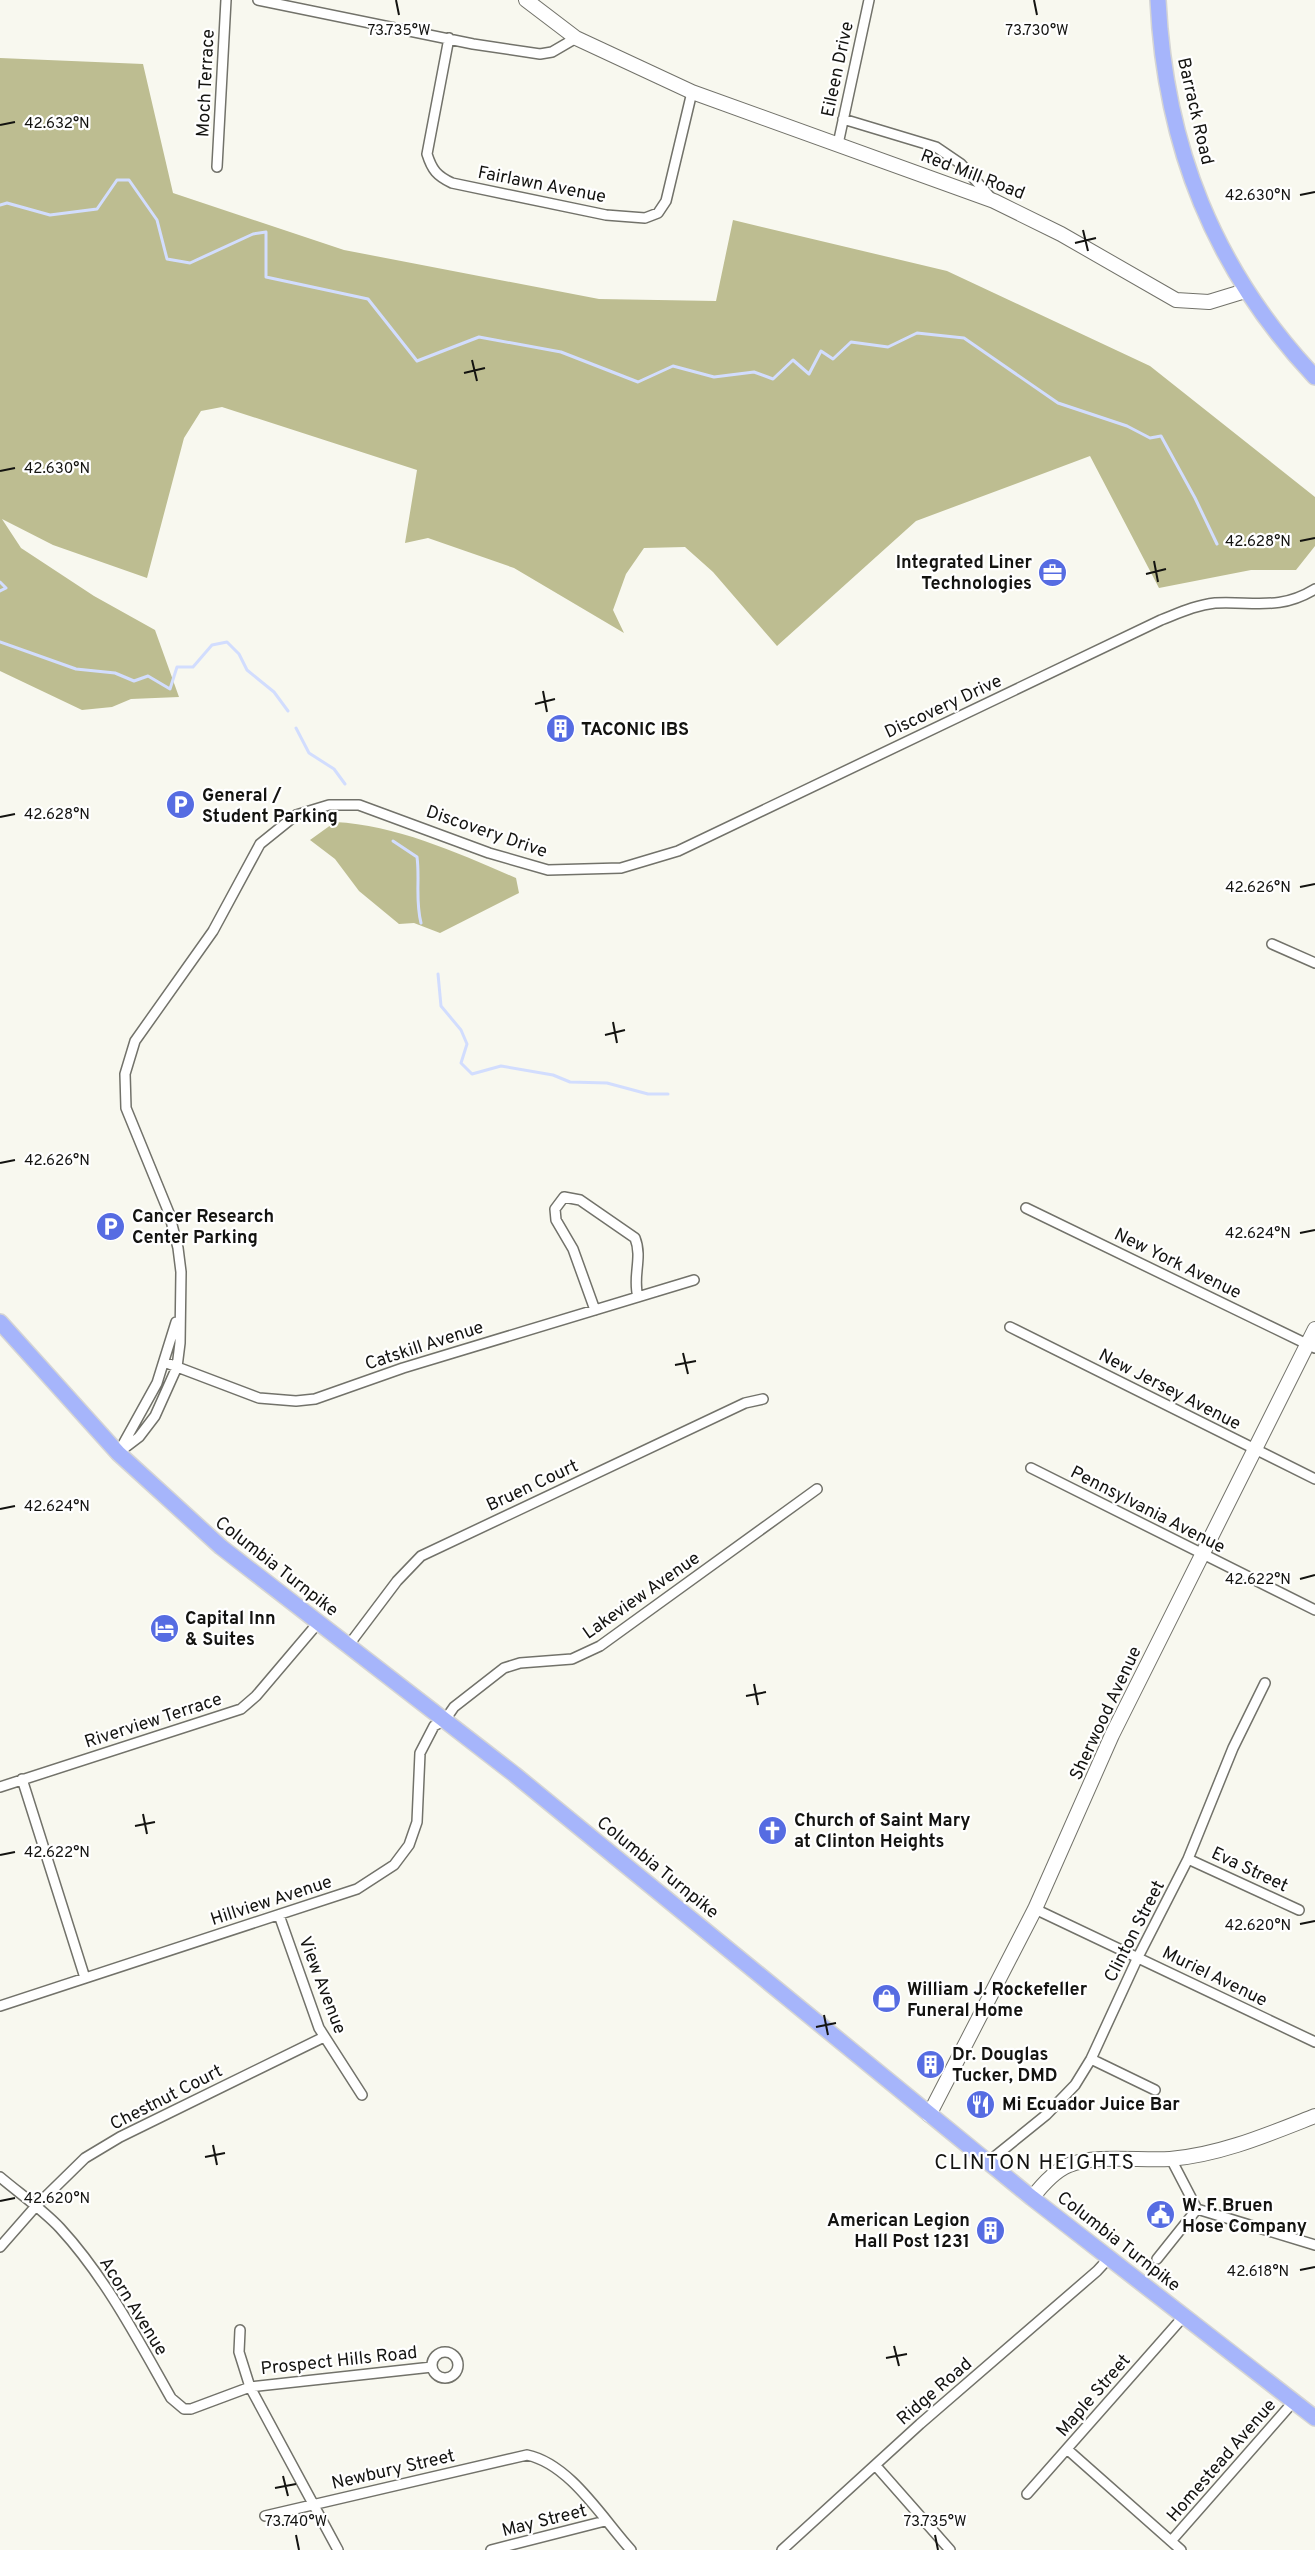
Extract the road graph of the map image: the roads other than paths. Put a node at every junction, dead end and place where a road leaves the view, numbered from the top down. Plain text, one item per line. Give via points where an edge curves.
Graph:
1 (226, 0) edge
2 (258, 0) edge
3 (526, 0) edge
4 (869, 0) edge
5 (1158, 0) edge
6 (449, 38) junction
7 (576, 38) junction
8 (692, 92) junction
9 (843, 119) junction
10 (838, 144) junction
11 (217, 167) dead end
12 (994, 201) junction
13 (1245, 291) junction
14 (1315, 377) edge
15 (1315, 588) edge
16 (1272, 944) dead end
17 (1315, 963) edge
18 (1026, 1208) dead end
19 (694, 1280) dead end
20 (638, 1297) junction
21 (180, 1310) junction
22 (595, 1310) junction
23 (0, 1322) edge
24 (1010, 1327) dead end
25 (1315, 1329) edge
26 (1311, 1346) edge
27 (165, 1362) junction
28 (177, 1367) junction
29 (763, 1399) dead end
30 (1254, 1450) junction
31 (118, 1453) junction
32 (1030, 1468) dead end
33 (1315, 1479) edge
34 (818, 1489) dead end
35 (1201, 1556) junction
36 (1315, 1610) edge
37 (318, 1623) junction
38 (348, 1646) junction
39 (1265, 1683) dead end
40 (445, 1720) junction
41 (22, 1779) junction
42 (0, 1787) edge
43 (1188, 1859) junction
44 (1035, 1908) junction
45 (1299, 1910) dead end
46 (279, 1915) junction
47 (1138, 1957) junction
48 (85, 1978) junction
49 (0, 2006) edge
50 (324, 2037) junction
51 (1315, 2042) edge
52 (1091, 2059) junction
53 (1155, 2090) dead end
54 (362, 2095) dead end
55 (929, 2115) junction
56 (1315, 2116) edge
57 (1171, 2159) junction
58 (988, 2162) junction
59 (0, 2177) edge
60 (1032, 2198) junction
61 (36, 2206) junction
62 (1197, 2209) junction
63 (1315, 2245) edge
64 (0, 2247) edge
65 (1109, 2258) junction
66 (1157, 2259) dead end
67 (1184, 2316) junction
68 (240, 2330) dead end
69 (432, 2367) dead end
70 (250, 2387) junction
71 (1294, 2402) junction
72 (1315, 2418) edge
73 (1068, 2450) junction
74 (876, 2466) junction
75 (1027, 2494) dead end
76 (315, 2505) junction
77 (266, 2516) dead end
78 (605, 2522) junction
79 (1172, 2540) junction
80 (338, 2550) edge
81 (491, 2550) edge
82 (631, 2550) edge
83 (782, 2550) edge
84 (950, 2550) edge
85 (1181, 2550) edge

1 - 11 street, Moch Terrace
2 - 6 street
3 - 7 street, Red Mill Road
4 - 9 street, Eileen Drive
5 - 13 main road, Barrack Road via 1178,140 1204,213
6 - 7 street via 540,54 552,52
6 - 8 street, Fairlawn Avenue via 427,154 432,169 452,183 606,214 645,218 658,213 666,201
7 - 8 street, Red Mill Road
8 - 10 street, Red Mill Road
9 - 10 street, Eileen Drive
9 - 12 street via 936,147 966,168
10 - 12 street, Red Mill Road
12 - 13 street, Red Mill Road via 1069,238 1176,300 1209,302
13 - 14 main road via 1285,345
15 - 21 street, Discovery Drive via 1288,602 1216,603 1196,606 1161,620 678,851 621,868 548,870 489,853 359,805 329,805 296,815 255,852 213,931 135,1041 125,1074 126,1108 163,1198 178,1248
16 - 17 street
18 - 26 street, New York Avenue
19 - 20 street, Catskill Avenue
20 - 22 street, Catskill Avenue
20 - 22 street via 639,1256 635,1238 580,1200 564,1197 555,1209 556,1220 573,1249
21 - 27 street, Discovery Drive
21 - 28 street, Discovery Drive
22 - 28 street, Catskill Avenue via 306,1400 259,1398
23 - 31 main road, Columbia Turnpike
24 - 30 street, New Jersey Avenue
25 - 26 street, Sherwood Avenue
26 - 30 street, Sherwood Avenue
27 - 28 street, Catskill Avenue
27 - 31 street, Discovery Drive via 148,1402
28 - 31 street, Discovery Drive via 155,1416 139,1437
29 - 38 street, Bruen Court via 745,1403 422,1556
30 - 33 street, New Jersey Avenue
30 - 35 street, Sherwood Avenue
31 - 37 main road, Columbia Turnpike via 220,1547
32 - 35 street, Pennsylvania Avenue
34 - 40 street, Lakeview Avenue via 600,1646 573,1659 504,1668 454,1707
35 - 36 street, Pennsylvania Avenue
35 - 44 street, Sherwood Avenue via 1112,1735
37 - 38 main road, Columbia Turnpike
37 - 41 street, Riverview Terrace via 241,1709
38 - 40 main road, Columbia Turnpike
39 - 43 street, Clinton Street via 1233,1748
40 - 46 street, Hillview Avenue via 434,1726 420,1753 415,1832 401,1858 357,1889
40 - 55 main road, Columbia Turnpike
41 - 42 street, Riverview Terrace
41 - 48 street
43 - 45 street, Eva Street
43 - 47 street, Clinton Street
44 - 47 street, Muriel Avenue
44 - 55 street, Sherwood Avenue
46 - 48 street, Hillview Avenue
46 - 50 street, View Avenue via 313,2016
47 - 51 street, Muriel Avenue
47 - 52 street, Clinton Street
48 - 49 street, Hillview Avenue
50 - 54 street, View Avenue
50 - 61 street, Chestnut Court via 94,2152
52 - 53 street
52 - 58 street, Clinton Street via 1075,2085 1046,2115
55 - 58 main road, Columbia Turnpike
56 - 57 street via 1218,2152
57 - 60 street via 1085,2161 1069,2165 1044,2182
57 - 62 street
58 - 60 main road, Columbia Turnpike
59 - 61 street, Acorn Avenue
60 - 65 main road, Columbia Turnpike
61 - 64 street, Chestnut Court
61 - 70 street, Acorn Avenue via 81,2252 171,2398 184,2409
62 - 63 street
62 - 66 street
65 - 67 main road, Columbia Turnpike
65 - 74 street, Ridge Road
67 - 71 main road, Columbia Turnpike
67 - 73 street, Maple Street
68 - 70 street via 240,2352
69 - 70 street, Prospect Hills Road
70 - 76 street
71 - 72 main road, Columbia Turnpike
71 - 79 street, Homestead Avenue
73 - 75 street, Maple Street
73 - 79 street
74 - 83 street, Ridge Road
74 - 84 street
76 - 77 street, Newbury Street
76 - 78 street, Newbury Street via 527,2455 540,2457 561,2470
76 - 80 street
78 - 81 street, May Street
78 - 82 street
79 - 85 street

